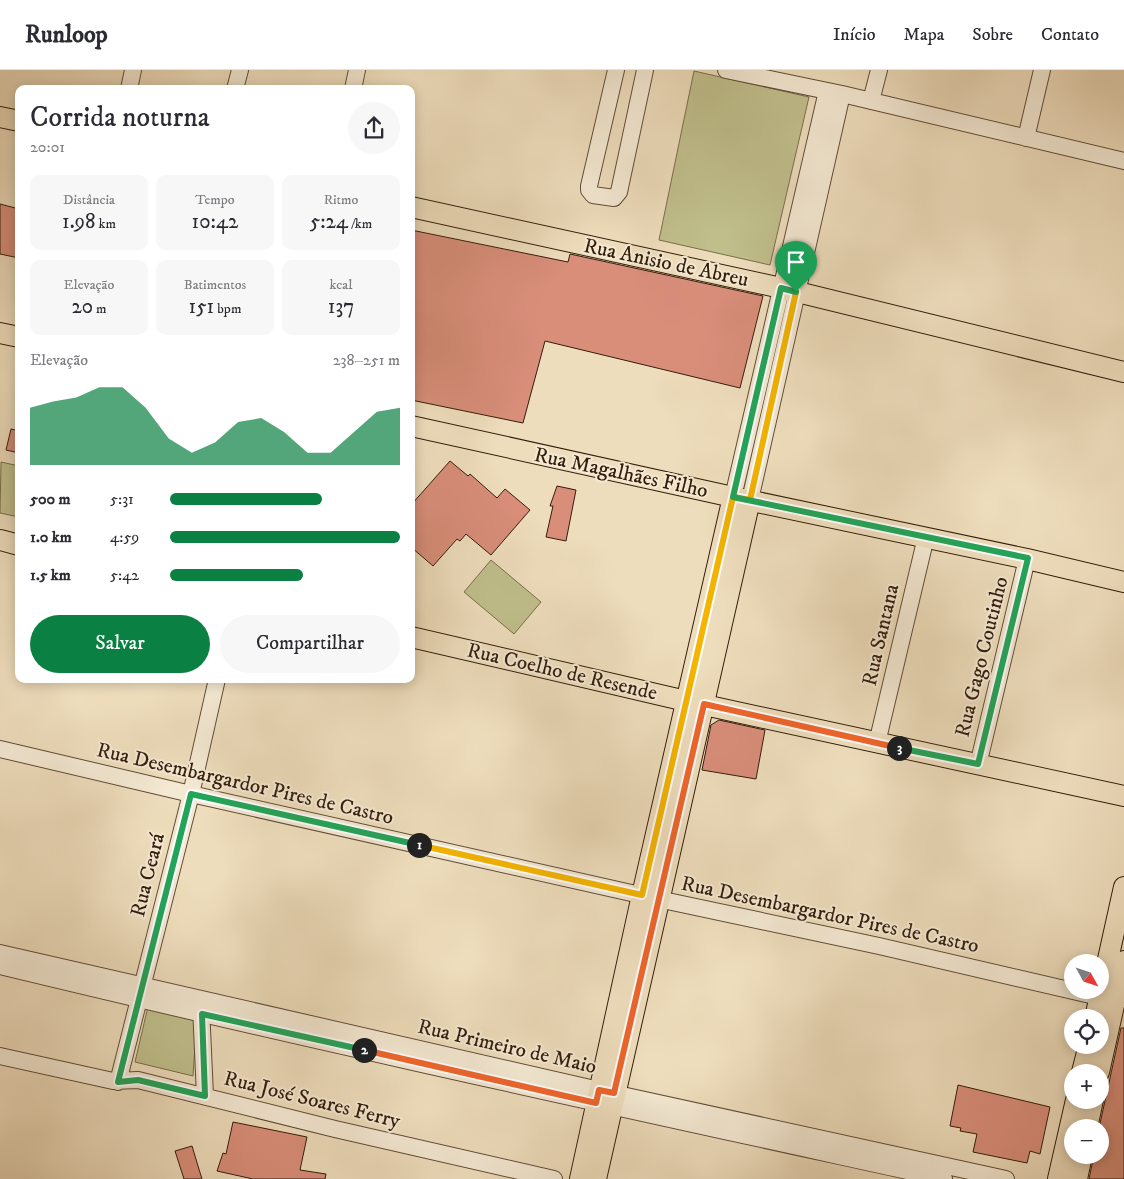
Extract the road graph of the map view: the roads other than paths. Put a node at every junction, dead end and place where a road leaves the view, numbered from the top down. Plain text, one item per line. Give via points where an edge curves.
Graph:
1 (133, 70) edge
2 (240, 70) edge
3 (357, 70) edge
4 (616, 70) edge
5 (645, 70) edge
6 (726, 70) edge
7 (879, 70) edge
8 (1042, 70) edge
9 (130, 85) edge
10 (236, 85) edge
11 (354, 85) edge
12 (834, 93) junction
13 (871, 101) junction
14 (0, 117) edge
15 (15, 120) edge
16 (1026, 138) junction
17 (1124, 161) edge
18 (415, 208) edge
19 (788, 290) junction
20 (0, 333) edge
21 (15, 336) edge
22 (1124, 372) edge
23 (415, 427) edge
24 (741, 499) junction
25 (926, 537) junction
26 (0, 540) edge
27 (15, 544) edge
28 (1028, 558) junction
29 (1124, 582) edge
30 (415, 638) edge
31 (216, 683) edge
32 (695, 703) junction
33 (877, 743) junction
34 (0, 749) edge
35 (978, 764) junction
36 (191, 794) junction
37 (1124, 796) edge
38 (1124, 887) edge
39 (650, 897) junction
40 (0, 953) edge
41 (1124, 961) edge
42 (0, 966) edge
43 (141, 992) junction
44 (1113, 1000) edge
45 (201, 1006) junction
46 (1104, 1009) edge
47 (0, 1056) edge
48 (1101, 1064) edge
49 (118, 1082) junction
50 (205, 1096) junction
51 (605, 1098) junction
52 (1074, 1109) edge
53 (1080, 1164) edge
54 (554, 1179) edge
55 (580, 1179) edge
56 (596, 1179) edge
57 (944, 1179) edge
58 (1006, 1179) edge
59 (1058, 1179) edge
60 (1076, 1179) edge

1 - 9 street
2 - 10 street
3 - 11 street
4 - 5 street via 589,186 593,195 611,199 619,192
6 - 12 street
7 - 13 street
8 - 16 street
12 - 13 street
12 - 19 street
13 - 16 street
14 - 15 main road
16 - 17 street
18 - 19 main road, Rua Anisio de Abreu
19 - 22 main road, Rua Anisio de Abreu
19 - 24 street
20 - 21 main road
23 - 24 main road, Rua Magalhães Filho
24 - 25 main road, Rua Magalhães Filho
24 - 32 main road
25 - 28 main road, Rua Magalhães Filho
25 - 33 street, Rua Santana
26 - 27 main road
28 - 29 main road, Rua Magalhães Filho
28 - 35 street, Rua Gago Coutinho
30 - 32 main road, Rua Coelho de Resende
31 - 36 street, Rua Ceará
32 - 33 main road, Rua Coelho de Resende
32 - 39 main road
33 - 35 main road, Rua Coelho de Resende
34 - 36 street, Rua Desembargardor Pires de Castro
35 - 37 main road, Rua Coelho de Resende
36 - 39 street, Rua Desembargardor Pires de Castro
36 - 43 street, Rua Ceará
38 - 44 main road
39 - 44 street, Rua Desembargardor Pires de Castro
39 - 51 main road
40 - 43 street, Rua Primeiro de Maio
41 - 44 main road
42 - 43 street, Rua Primeiro de Maio
43 - 45 street, Rua Primeiro de Maio
43 - 49 street, Rua Ceará
44 - 46 main road
44 - 48 main road
45 - 50 street
45 - 51 street, Rua Primeiro de Maio
47 - 49 street, Rua José Soares Ferry
49 - 50 street, Rua José Soares Ferry via 138,1080
50 - 54 street, Rua José Soares Ferry
51 - 55 main road
51 - 56 main road
51 - 57 street, Rua Primeiro de Maio
51 - 58 street, Rua Primeiro de Maio
52 - 59 main road
53 - 60 main road

